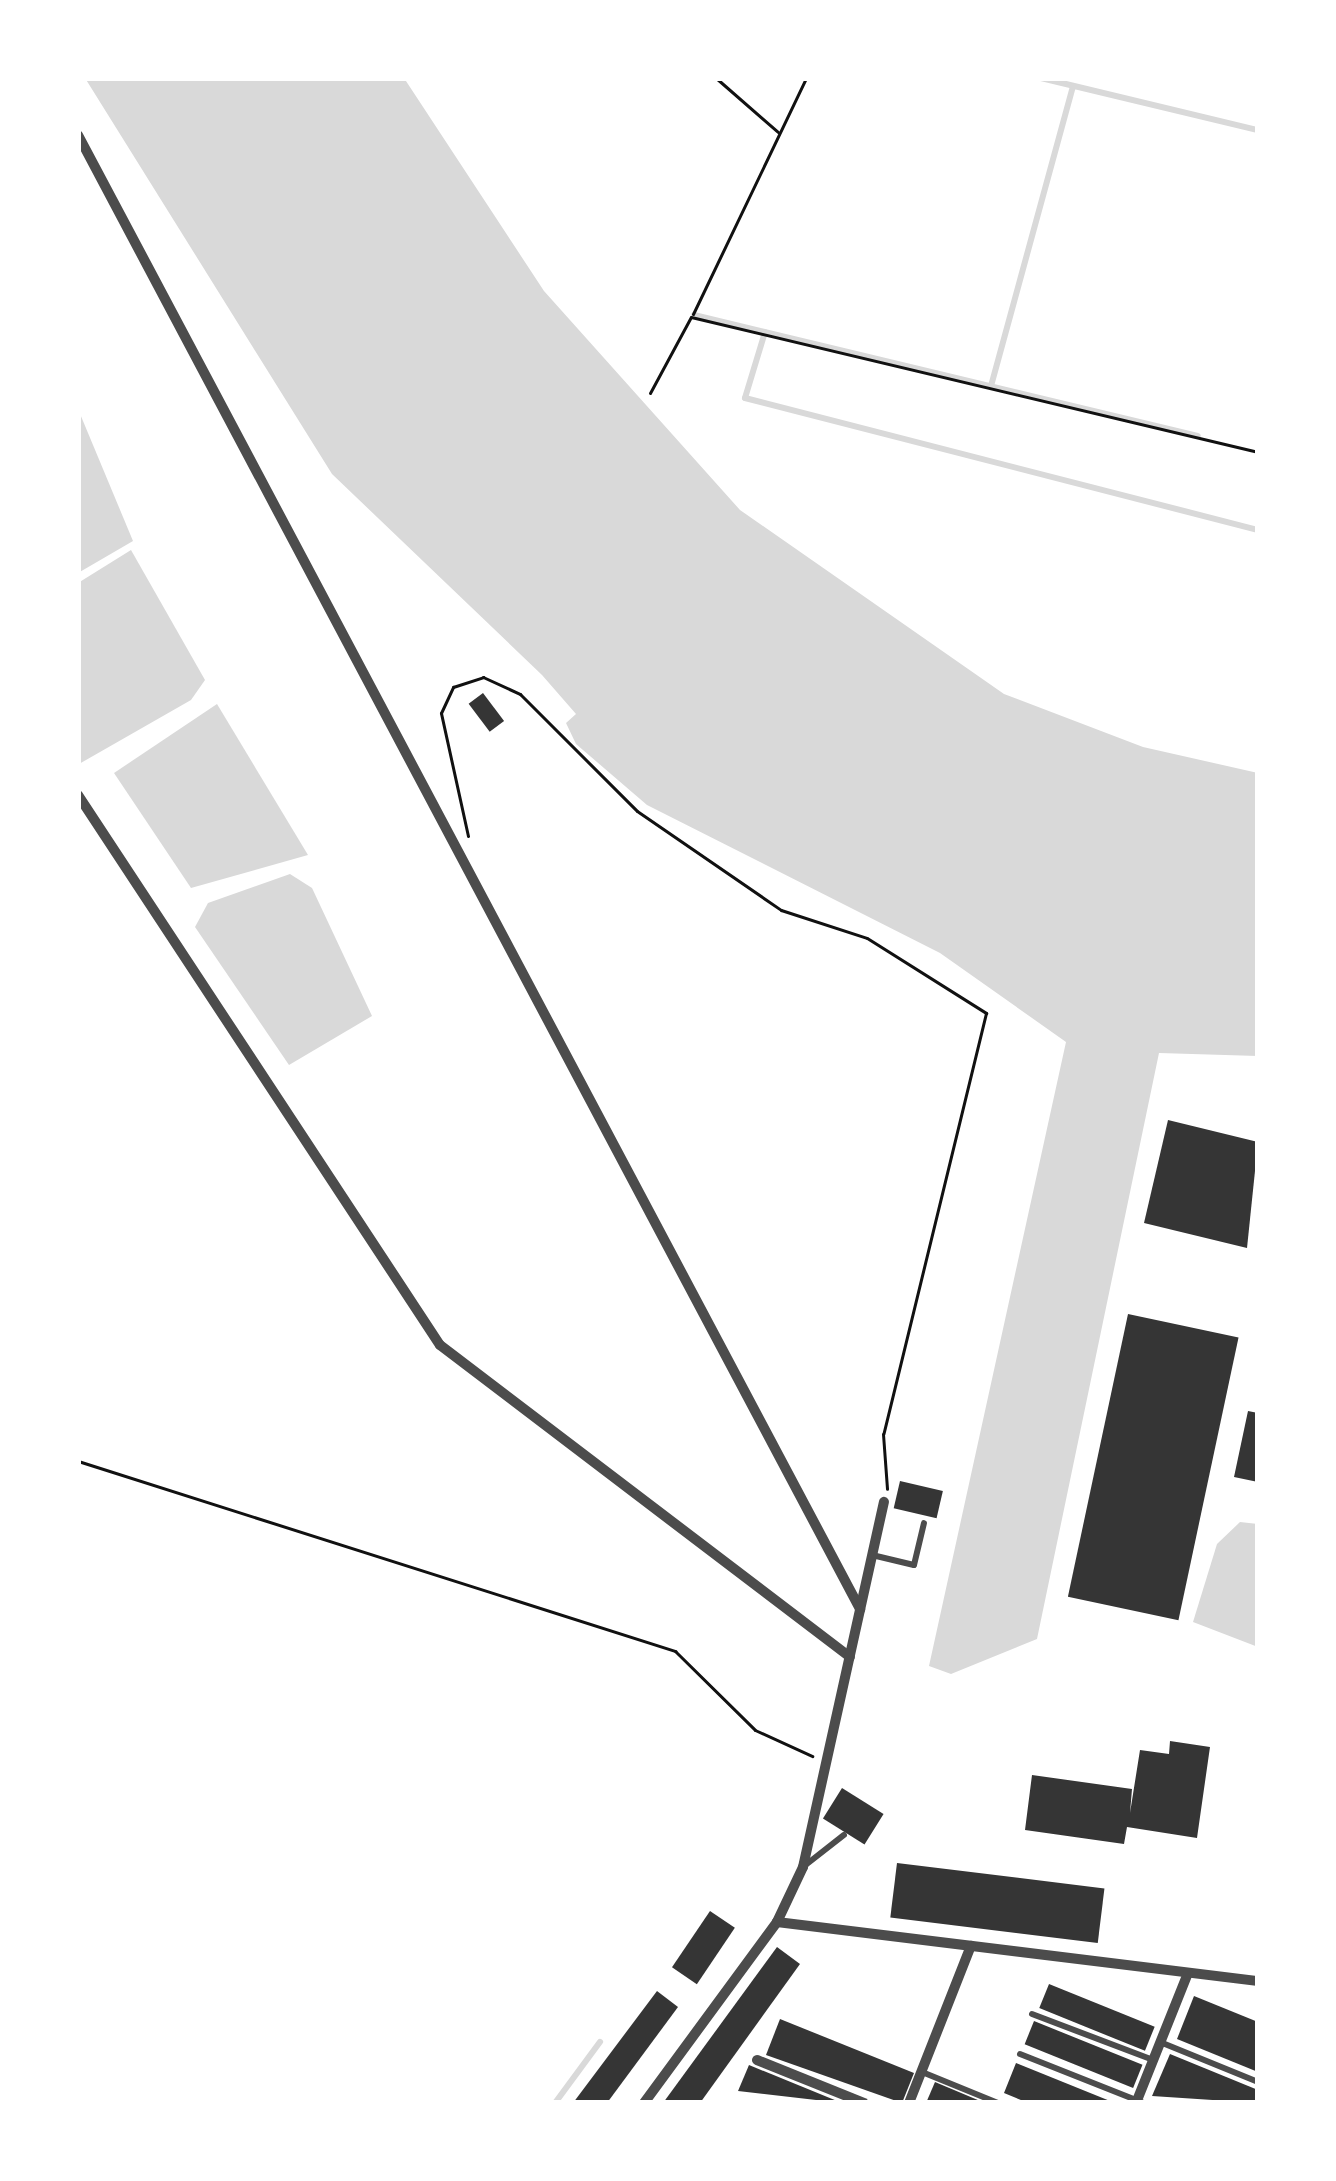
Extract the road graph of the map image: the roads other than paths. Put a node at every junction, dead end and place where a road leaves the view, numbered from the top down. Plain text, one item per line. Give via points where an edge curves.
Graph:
1 (78, 136) edge
2 (78, 795) edge
3 (884, 1502) road end
4 (924, 1523) dead end
5 (872, 1555) junction
6 (860, 1610) junction
7 (850, 1658) junction
8 (844, 1835) dead end
9 (803, 1867) junction
10 (777, 1922) junction
11 (971, 1946) junction
12 (1188, 1973) junction
13 (1258, 1982) edge
14 (1032, 2014) dead end
15 (1160, 2042) junction
16 (1021, 2054) dead end
17 (757, 2060) dead end
18 (1153, 2060) junction
19 (922, 2072) junction
20 (1258, 2082) edge
21 (1139, 2102) edge
22 (644, 2103) edge
23 (864, 2103) edge
24 (909, 2103) edge
25 (998, 2103) edge

1 - 6 street
2 - 7 street via 454,1360
3 - 5 street
4 - 5 lane via 914,1565
5 - 6 street
6 - 7 street
7 - 9 street
8 - 9 lane
9 - 10 street
10 - 11 street
10 - 22 street
11 - 12 street
11 - 19 street
12 - 13 street
12 - 15 street
14 - 18 lane
15 - 18 street
15 - 20 lane
16 - 21 lane
17 - 23 street
18 - 21 street
19 - 24 street
19 - 25 lane

